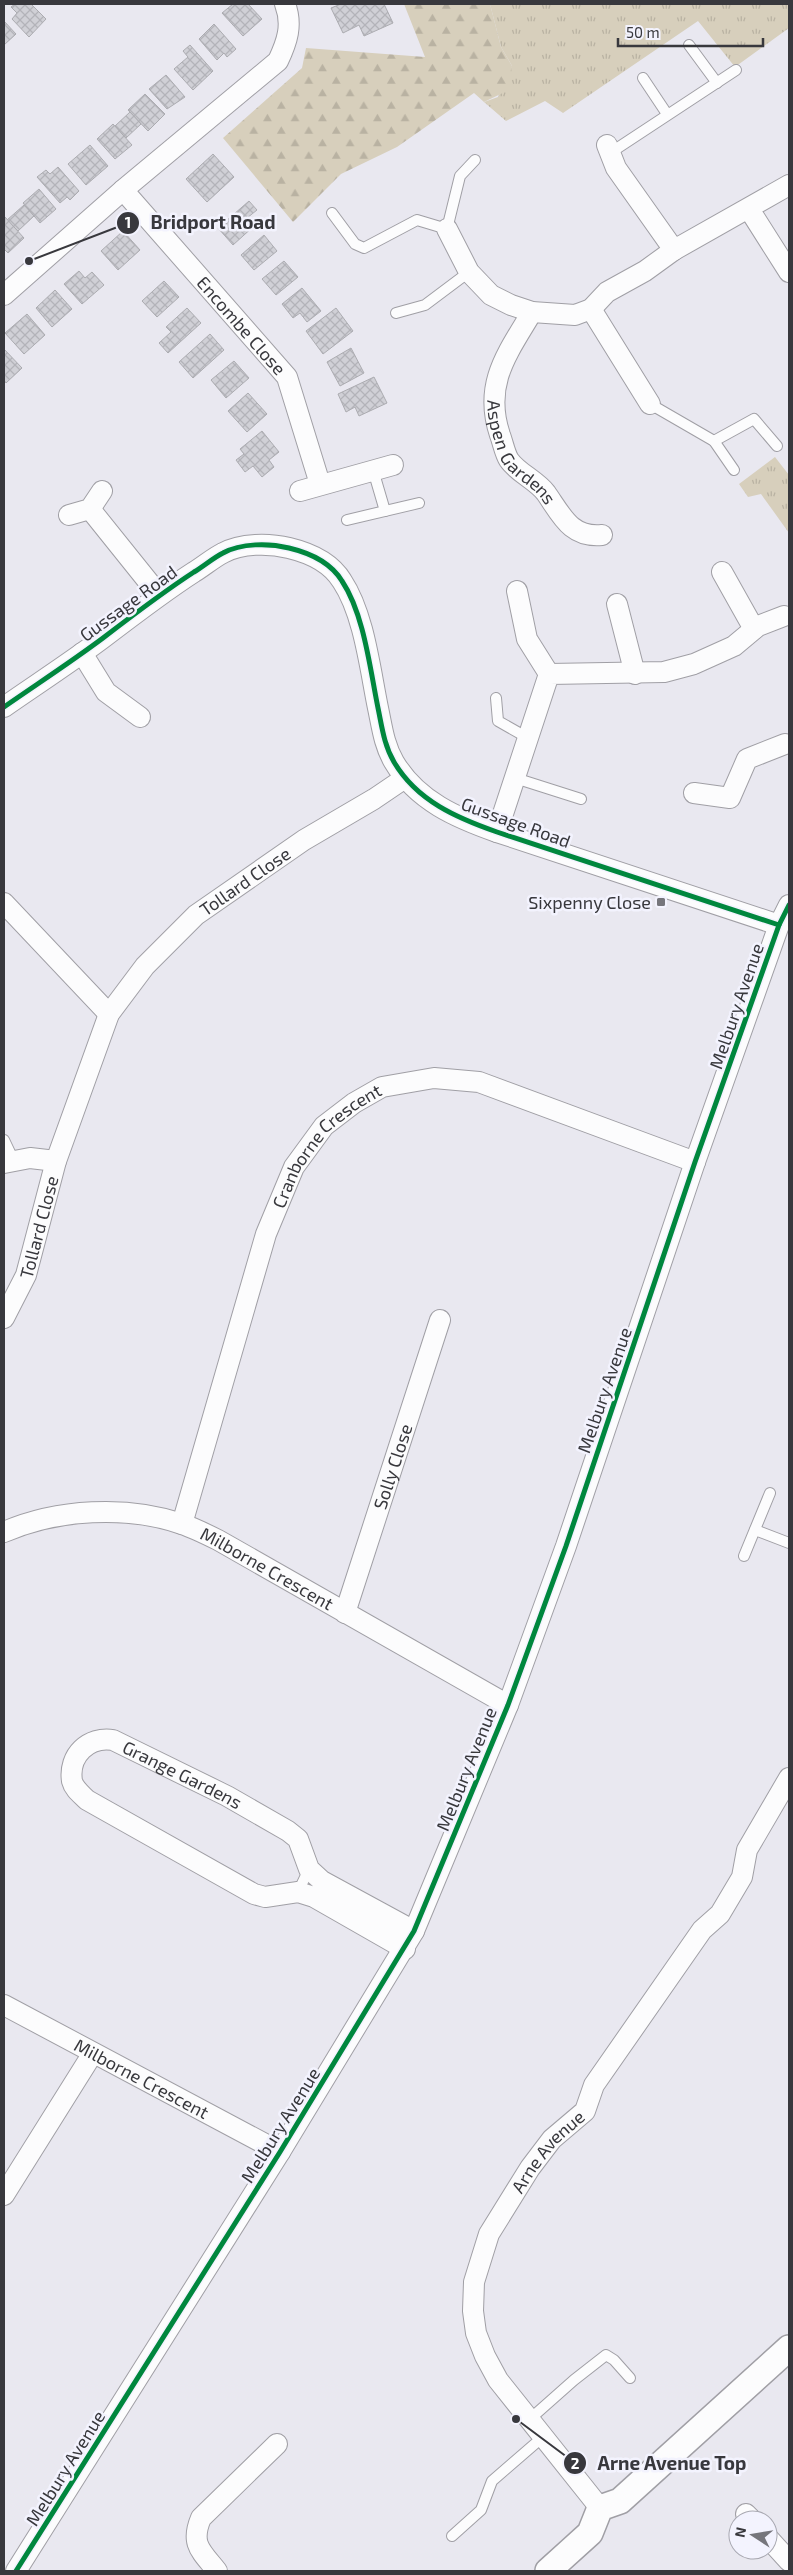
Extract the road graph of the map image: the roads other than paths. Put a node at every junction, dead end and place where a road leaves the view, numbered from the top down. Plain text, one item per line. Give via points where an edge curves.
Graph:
1 (285, 4) edge
2 (689, 45) dead end
3 (736, 70) dead end
4 (643, 78) dead end
5 (717, 83) junction
6 (667, 114) junction
7 (608, 149) joint
8 (476, 160) dead end
9 (789, 185) edge
10 (123, 190) junction
11 (749, 209) junction
12 (332, 213) dead end
13 (447, 229) junction
14 (674, 250) junction
15 (468, 272) junction
16 (789, 272) edge
17 (4, 295) edge
18 (591, 309) junction
19 (532, 312) junction
20 (396, 313) dead end
21 (650, 404) joint
22 (714, 441) junction
23 (777, 446) dead end
24 (393, 465) dead end
25 (734, 470) dead end
26 (365, 473) junction
27 (320, 484) junction
28 (300, 491) dead end
29 (102, 492) dead end
30 (419, 503) dead end
31 (90, 509) junction
32 (385, 511) junction
33 (69, 515) dead end
34 (347, 520) dead end
35 (602, 535) dead end
36 (722, 572) dead end
37 (517, 591) dead end
38 (159, 595) junction
39 (617, 604) dead end
40 (784, 616) dead end
41 (754, 629) junction
42 (82, 654) junction
43 (550, 674) junction
44 (635, 674) junction
45 (496, 698) dead end
46 (4, 707) edge
47 (140, 717) dead end
48 (528, 738) junction
49 (788, 743) edge
50 (405, 778) junction
51 (515, 778) junction
52 (694, 793) dead end
53 (581, 799) dead end
54 (497, 832) junction
55 (4, 903) edge
56 (789, 905) edge
57 (779, 925) junction
58 (109, 1014) junction
59 (4, 1140) edge
60 (56, 1161) junction
61 (9, 1162) edge
62 (695, 1162) junction
63 (4, 1318) edge
64 (440, 1320) dead end
65 (770, 1493) dead end
66 (182, 1524) junction
67 (755, 1530) junction
68 (4, 1532) edge
69 (789, 1543) edge
70 (744, 1556) dead end
71 (345, 1613) junction
72 (508, 1705) junction
73 (789, 1778) edge
74 (308, 1870) junction
75 (298, 1892) junction
76 (414, 1931) junction
77 (405, 1949) junction
78 (4, 2005) edge
79 (93, 2052) junction
80 (280, 2152) junction
81 (4, 2195) edge
82 (789, 2348) edge
83 (630, 2378) dead end
84 (530, 2419) junction
85 (544, 2436) junction
86 (277, 2444) dead end
87 (600, 2508) junction
88 (452, 2536) dead end
89 (778, 2549) edge
90 (789, 2561) edge
91 (16, 2571) edge
92 (217, 2571) edge
93 (548, 2571) edge

1 - 10 street via 289,37 278,61
2 - 5 lane
3 - 5 lane
4 - 6 lane
5 - 6 lane
6 - 7 lane
7 - 14 street via 616,168
8 - 13 lane via 460,176
9 - 11 street
10 - 17 street
10 - 27 street, Encombe Close via 286,377
11 - 14 street
11 - 16 street
12 - 13 lane via 355,244 364,248 417,220
13 - 15 street
14 - 18 street via 607,292
15 - 19 street via 491,295
15 - 20 lane via 425,305
18 - 19 street via 575,315
18 - 21 street
19 - 35 street, Aspen Gardens via 503,360 497,378 494,393 496,423 509,460 542,488 568,523 581,534
21 - 22 lane
22 - 23 lane via 754,419
22 - 25 lane
24 - 26 street
26 - 27 street
26 - 32 lane
27 - 28 street
29 - 31 street
30 - 32 lane
31 - 33 street
31 - 38 street, Gussage Road
32 - 34 lane
36 - 41 street
37 - 43 street via 527,639
38 - 42 street, Gussage Road
38 - 50 street, Gussage Road via 235,548 284,547 302,551 325,564 342,580 356,611 386,746
39 - 44 street
40 - 41 street
41 - 44 street via 734,646 694,664 664,672
42 - 46 street, Gussage Road
42 - 47 street, Gussage Road via 106,692
43 - 44 street
43 - 48 street
45 - 48 lane via 498,721
48 - 51 street
49 - 52 street via 747,759 730,798
50 - 54 street, Gussage Road via 424,797 448,812
50 - 58 street, Tollard Close via 304,840 196,915 146,966
51 - 53 lane
51 - 54 street
54 - 57 street, Gussage Road
55 - 58 street
56 - 57 street, Melbury Avenue
57 - 62 street, Melbury Avenue
58 - 60 street, Tollard Close
59 - 61 lane
60 - 61 street, Tollard Close via 30,1158
60 - 63 street, Tollard Close via 26,1275
62 - 66 street, Cranborne Crescent via 479,1082 434,1078 382,1087 354,1103 324,1126 294,1167 266,1234
62 - 72 street, Melbury Avenue via 566,1546
64 - 71 street, Solly Close
65 - 67 lane
66 - 68 street, Milborne Crescent via 141,1515 97,1512 52,1517
66 - 71 street, Milborne Crescent via 218,1540
67 - 69 lane
67 - 70 lane
71 - 72 street, Milborne Crescent
72 - 76 street, Melbury Avenue
73 - 84 street, Arne Avenue via 747,1850 742,1877 720,1914 702,1930 594,2085 585,2110 552,2139 535,2161 489,2234 474,2282 476,2333 498,2380
74 - 75 lane
74 - 75 street, Grange Gardens via 298,1839 288,1831 124,1744 95,1739 78,1756 72,1781 87,1800 254,1894 265,1897
74 - 76 street via 322,1881
75 - 77 street via 314,1897
76 - 77 street, Melbury Avenue
77 - 80 street, Melbury Avenue
78 - 79 street, Milborne Crescent
79 - 80 street, Milborne Crescent
79 - 81 street
80 - 91 street, Melbury Avenue
82 - 87 street via 620,2501
83 - 84 lane via 606,2355
84 - 85 street, Arne Avenue
85 - 87 street, Arne Avenue
85 - 88 lane via 492,2480 481,2510
86 - 92 street via 201,2518 195,2533 199,2548
87 - 93 street via 590,2533
89 - 90 street

